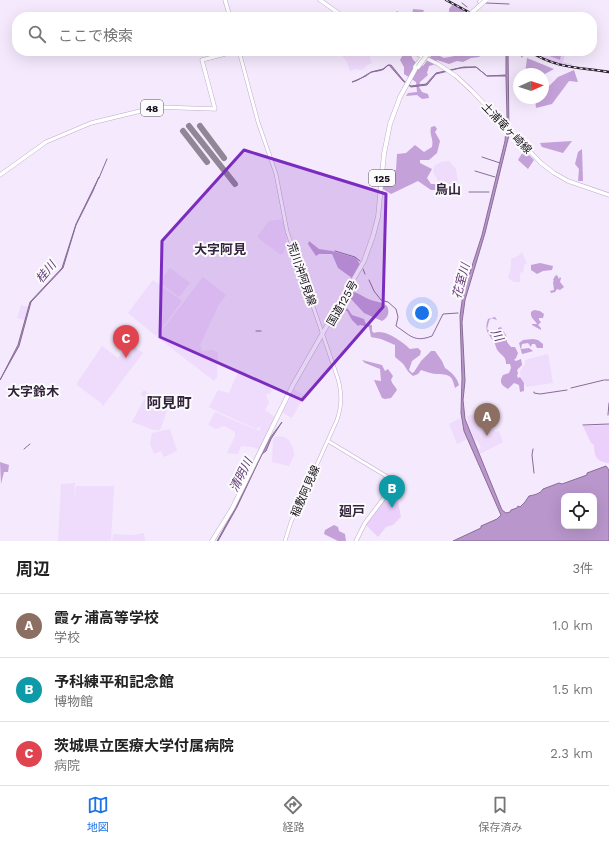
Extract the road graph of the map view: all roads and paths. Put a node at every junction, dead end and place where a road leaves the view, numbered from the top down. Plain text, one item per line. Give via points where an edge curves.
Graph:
1 (225, 0) edge
2 (321, 0) edge
3 (484, 0) edge
4 (479, 8) dead end
5 (229, 12) edge
6 (338, 12) edge
7 (471, 12) edge
8 (217, 56) edge
9 (240, 56) edge
10 (426, 56) edge
11 (425, 57) joint
12 (405, 87) junction
13 (0, 175) edge
14 (609, 194) edge
15 (323, 334) junction
16 (328, 441) junction
17 (396, 482) joint
18 (213, 541) edge
19 (285, 541) edge
20 (356, 541) edge

1 - 5 main road
2 - 6 main road
3 - 4 highway
3 - 7 highway, bridge
8 - 13 main road, 48 via 202,60 215,109 157,107 91,123 49,141
9 - 15 main road, 荒川沖阿見線 via 276,174 286,228
10 - 12 highway, 国道125号 / 125, bridge
11 - 12 highway
11 - 14 main road, 土浦竜ヶ崎線 via 455,75 555,173
12 - 15 highway, 国道125号 / 125 via 388,138 381,206 374,238 361,269
15 - 16 main road, 荒川沖阿見線 via 341,392 340,413
15 - 18 highway, 国道125号 / 125 via 293,386
16 - 17 main road
16 - 19 main road, 稲敷阿見線
17 - 20 main road via 365,523

